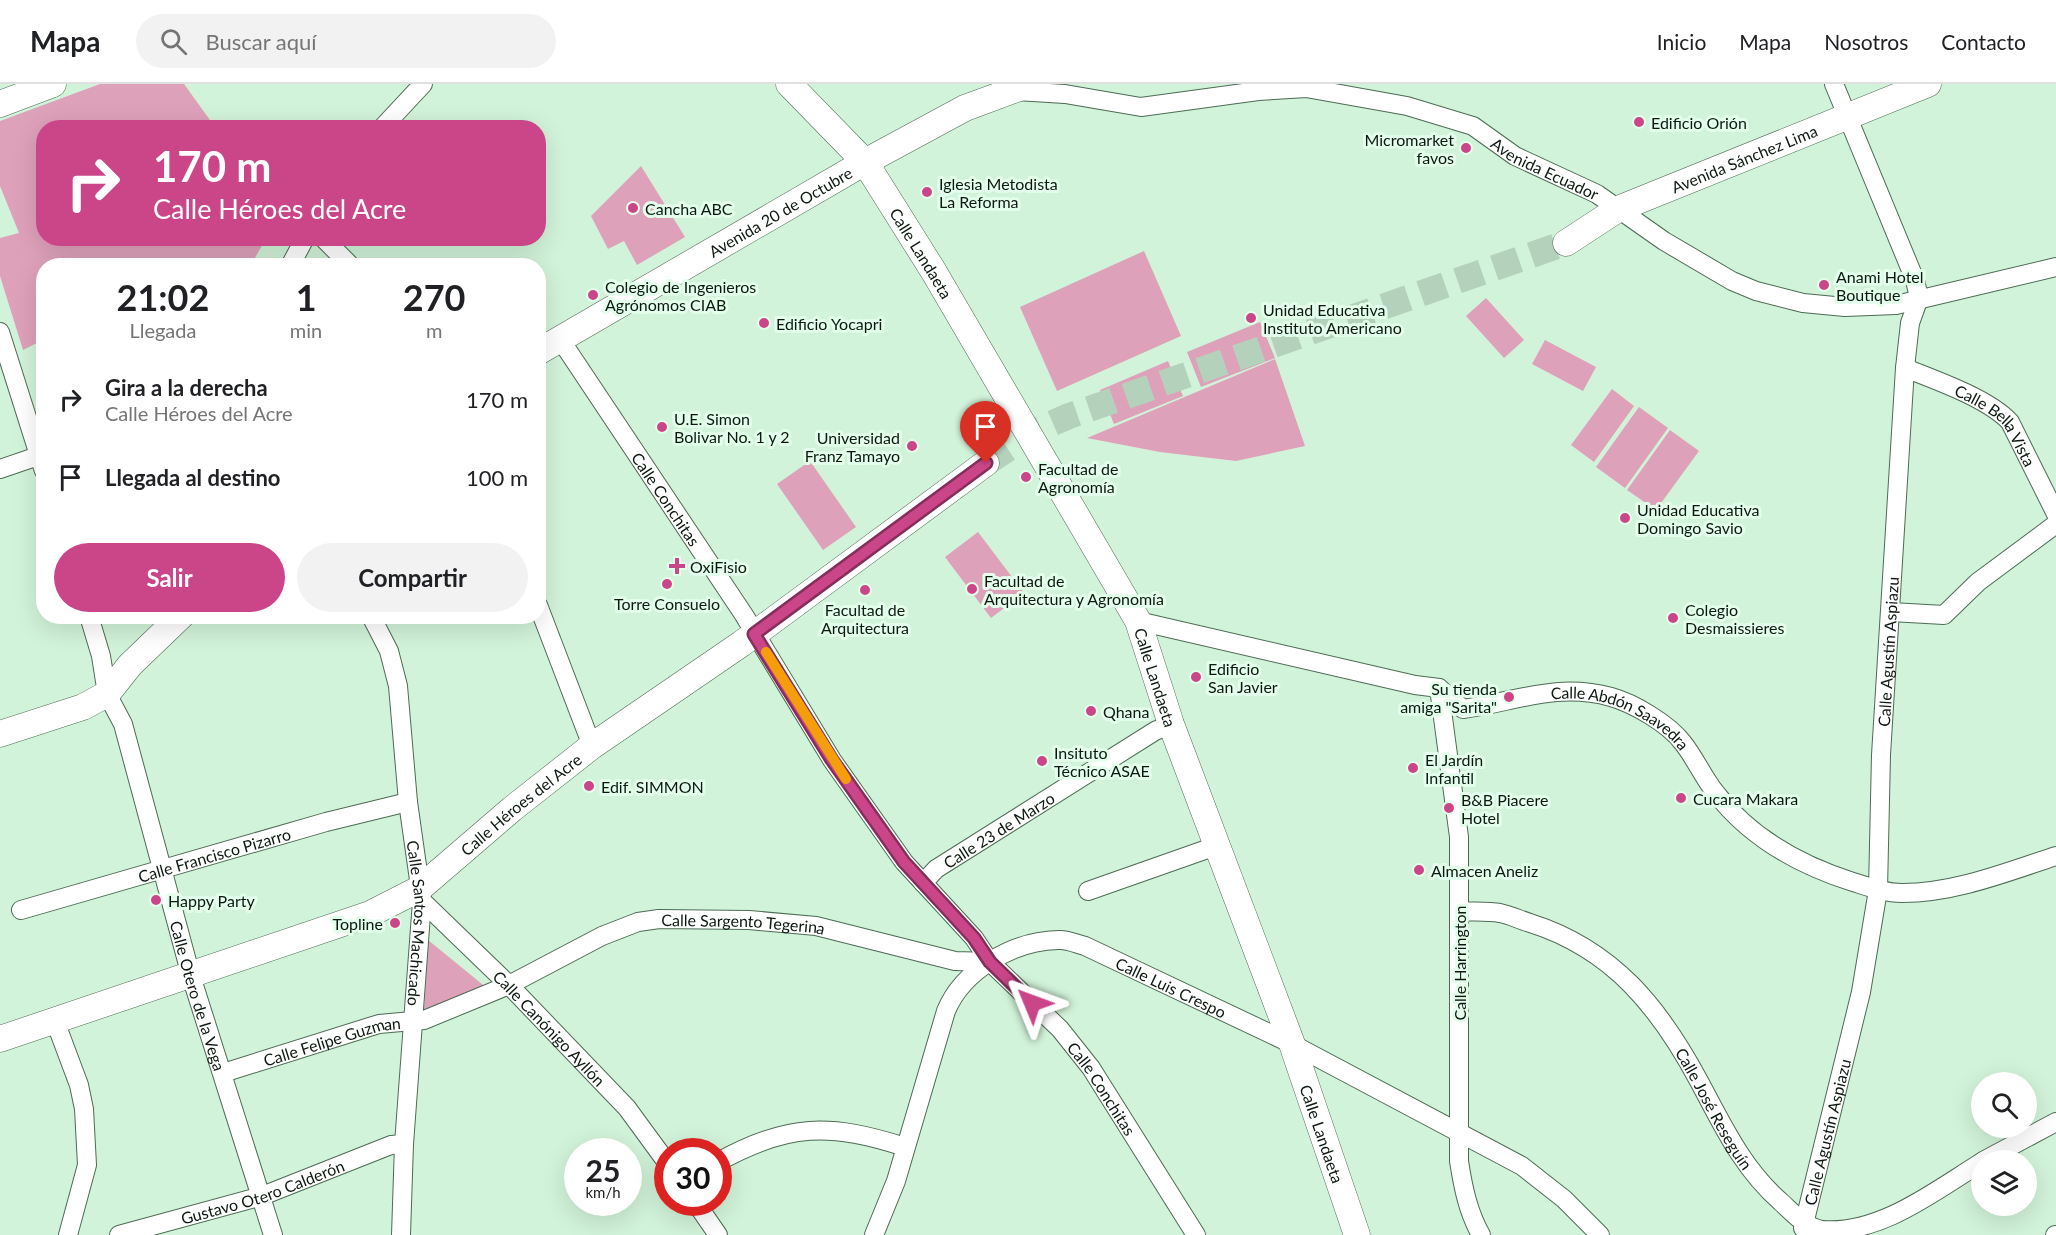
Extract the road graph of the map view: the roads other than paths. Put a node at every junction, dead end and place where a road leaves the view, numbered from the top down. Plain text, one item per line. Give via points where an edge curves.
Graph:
1 (53, 84) edge
2 (423, 84) edge
3 (789, 84) edge
4 (1834, 84) edge
5 (1928, 84) edge
6 (1021, 88) edge
7 (0, 104) edge
8 (1848, 116) junction
9 (389, 120) edge
10 (865, 162) junction
11 (1618, 208) junction
12 (1566, 243) tunnel mouth
13 (331, 246) edge
14 (343, 258) edge
15 (2056, 267) edge
16 (1919, 298) junction
17 (0, 332) edge
18 (549, 345) edge
19 (1905, 368) junction
20 (36, 442) edge
21 (36, 461) edge
22 (986, 463) tunnel mouth
23 (0, 469) edge
24 (2056, 514) edge
25 (2056, 524) edge
26 (1891, 612) junction
27 (1138, 621) junction
28 (91, 624) edge
29 (173, 624) edge
30 (375, 624) edge
31 (545, 624) edge
32 (754, 634) junction
33 (1440, 688) junction
34 (106, 694) junction
35 (1171, 724) junction
36 (0, 734) edge
37 (592, 746) junction
38 (408, 802) junction
39 (1216, 846) junction
40 (2056, 856) edge
41 (162, 869) junction
42 (922, 883) junction
43 (1878, 890) junction
44 (1088, 891) dead end
45 (420, 895) junction
46 (21, 910) dead end
47 (1459, 911) junction
48 (990, 962) junction
49 (191, 976) junction
50 (509, 985) junction
51 (55, 1021) junction
52 (415, 1023) junction
53 (0, 1039) edge
54 (1292, 1044) junction
55 (223, 1073) junction
56 (2056, 1122) edge
57 (1459, 1134) junction
58 (404, 1144) junction
59 (654, 1145) edge
60 (905, 1147) junction
61 (2004, 1150) edge
62 (732, 1155) edge
63 (1971, 1169) edge
64 (262, 1196) junction
65 (705, 1216) edge
66 (1804, 1226) junction
67 (68, 1235) edge
68 (119, 1235) edge
69 (273, 1235) edge
70 (402, 1235) edge
71 (718, 1235) edge
72 (874, 1235) edge
73 (1196, 1235) edge
74 (1357, 1235) edge
75 (1481, 1235) edge
76 (1600, 1235) edge

1 - 7 main road
2 - 9 street
3 - 10 main road, Calle Landaeta
4 - 8 street
5 - 8 main road, Avenida Sánchez Lima
6 - 10 main road, Avenida 20 de Octubre via 965,108
6 - 11 street, Avenida Ecuador via 1141,107 1306,88 1407,106 1473,126 1515,156 1597,194
8 - 11 main road, Avenida Sánchez Lima
8 - 16 street
10 - 18 main road, Avenida 20 de Octubre
10 - 27 main road, Calle Landaeta via 934,272
11 - 12 main road, Avenida Sánchez Lima
11 - 16 street, Avenida Ecuador via 1709,269 1756,291 1803,303 1845,307 1896,305
13 - 14 street
15 - 16 street, Avenida Ecuador
16 - 19 street, Calle Agustín Aspiazu via 1910,323
17 - 20 street
18 - 32 street, Calle Conchitas
19 - 24 street, Calle Bella Vista via 2005,416
19 - 26 street, Calle Agustín Aspiazu
21 - 23 street
22 - 32 main road, Calle Héroes del Acre
25 - 26 street via 1978,582 1944,615
26 - 43 street, Calle Agustín Aspiazu via 1881,755
27 - 33 street
27 - 35 main road, Calle Landaeta
28 - 34 street, Calle Otero de la Vega
29 - 34 main road
30 - 38 street, Calle Santos Machicado via 389,651 398,686
31 - 37 street
32 - 37 main road, Calle Héroes del Acre
32 - 42 street, Calle Conchitas via 832,760
33 - 43 street, Calle Abdón Saavedra via 1463,709 1533,694 1586,692 1637,706 1682,741 1714,792 1755,835 1822,873
33 - 47 street, Calle Harrington via 1459,837
34 - 36 main road via 83,707
34 - 41 street, Calle Otero de la Vega via 123,724
35 - 39 main road, Calle Landaeta
35 - 42 street, Calle 23 de Marzo via 936,869
37 - 45 main road, Calle Héroes del Acre via 512,809
38 - 41 street, Calle Francisco Pizarro
38 - 45 street, Calle Santos Machicado
39 - 44 street
39 - 54 main road, Calle Landaeta
40 - 43 street, Calle Abdón Saavedra via 1956,886 1901,893
41 - 46 street, Calle Francisco Pizarro
41 - 49 street, Calle Otero de la Vega
42 - 48 street, Calle Conchitas via 974,938
43 - 66 street, Calle Agustín Aspiazu via 1861,992
45 - 49 main road, Calle Héroes del Acre
45 - 50 street, Calle Canónigo Ayllón
45 - 52 street, Calle Santos Machicado
47 - 57 street, Calle Harrington
47 - 66 street, Calle José Reseguín via 1501,913 1553,930 1614,967 1666,1026 1726,1135 1754,1174
48 - 50 street, Calle Sargento Tegerina via 955,961 816,926 749,920 659,919 638,922 602,936
48 - 54 street, Calle Luis Crespo via 1031,943 1061,939
48 - 60 street, Calle Luis Crespo via 953,993
48 - 73 street, Calle Conchitas via 1060,1029 1091,1068
49 - 51 main road, Calle Héroes del Acre
49 - 55 street, Calle Otero de la Vega
50 - 52 street, Calle Felipe Guzman
50 - 59 street, Calle Canónigo Ayllón via 627,1108
51 - 53 main road, Calle Héroes del Acre
51 - 67 street via 84,1109 87,1165
52 - 55 street, Calle Felipe Guzman via 380,1024
52 - 58 street, Calle Santos Machicado
54 - 57 street, Calle Luis Crespo
54 - 74 main road, Calle Landaeta
55 - 64 street, Calle Otero de la Vega
56 - 61 street
57 - 75 street, Calle Harrington via 1463,1189
57 - 76 street, Calle Luis Crespo via 1522,1166 1564,1199
58 - 64 street, Gustavo Otero Calderón via 391,1145
58 - 70 street, Calle Santos Machicado
60 - 62 street via 842,1130 799,1130 755,1143
60 - 72 street, Calle Luis Crespo
63 - 66 street via 1892,1217 1842,1229
64 - 68 street, Gustavo Otero Calderón
64 - 69 street, Calle Otero de la Vega
65 - 71 street

